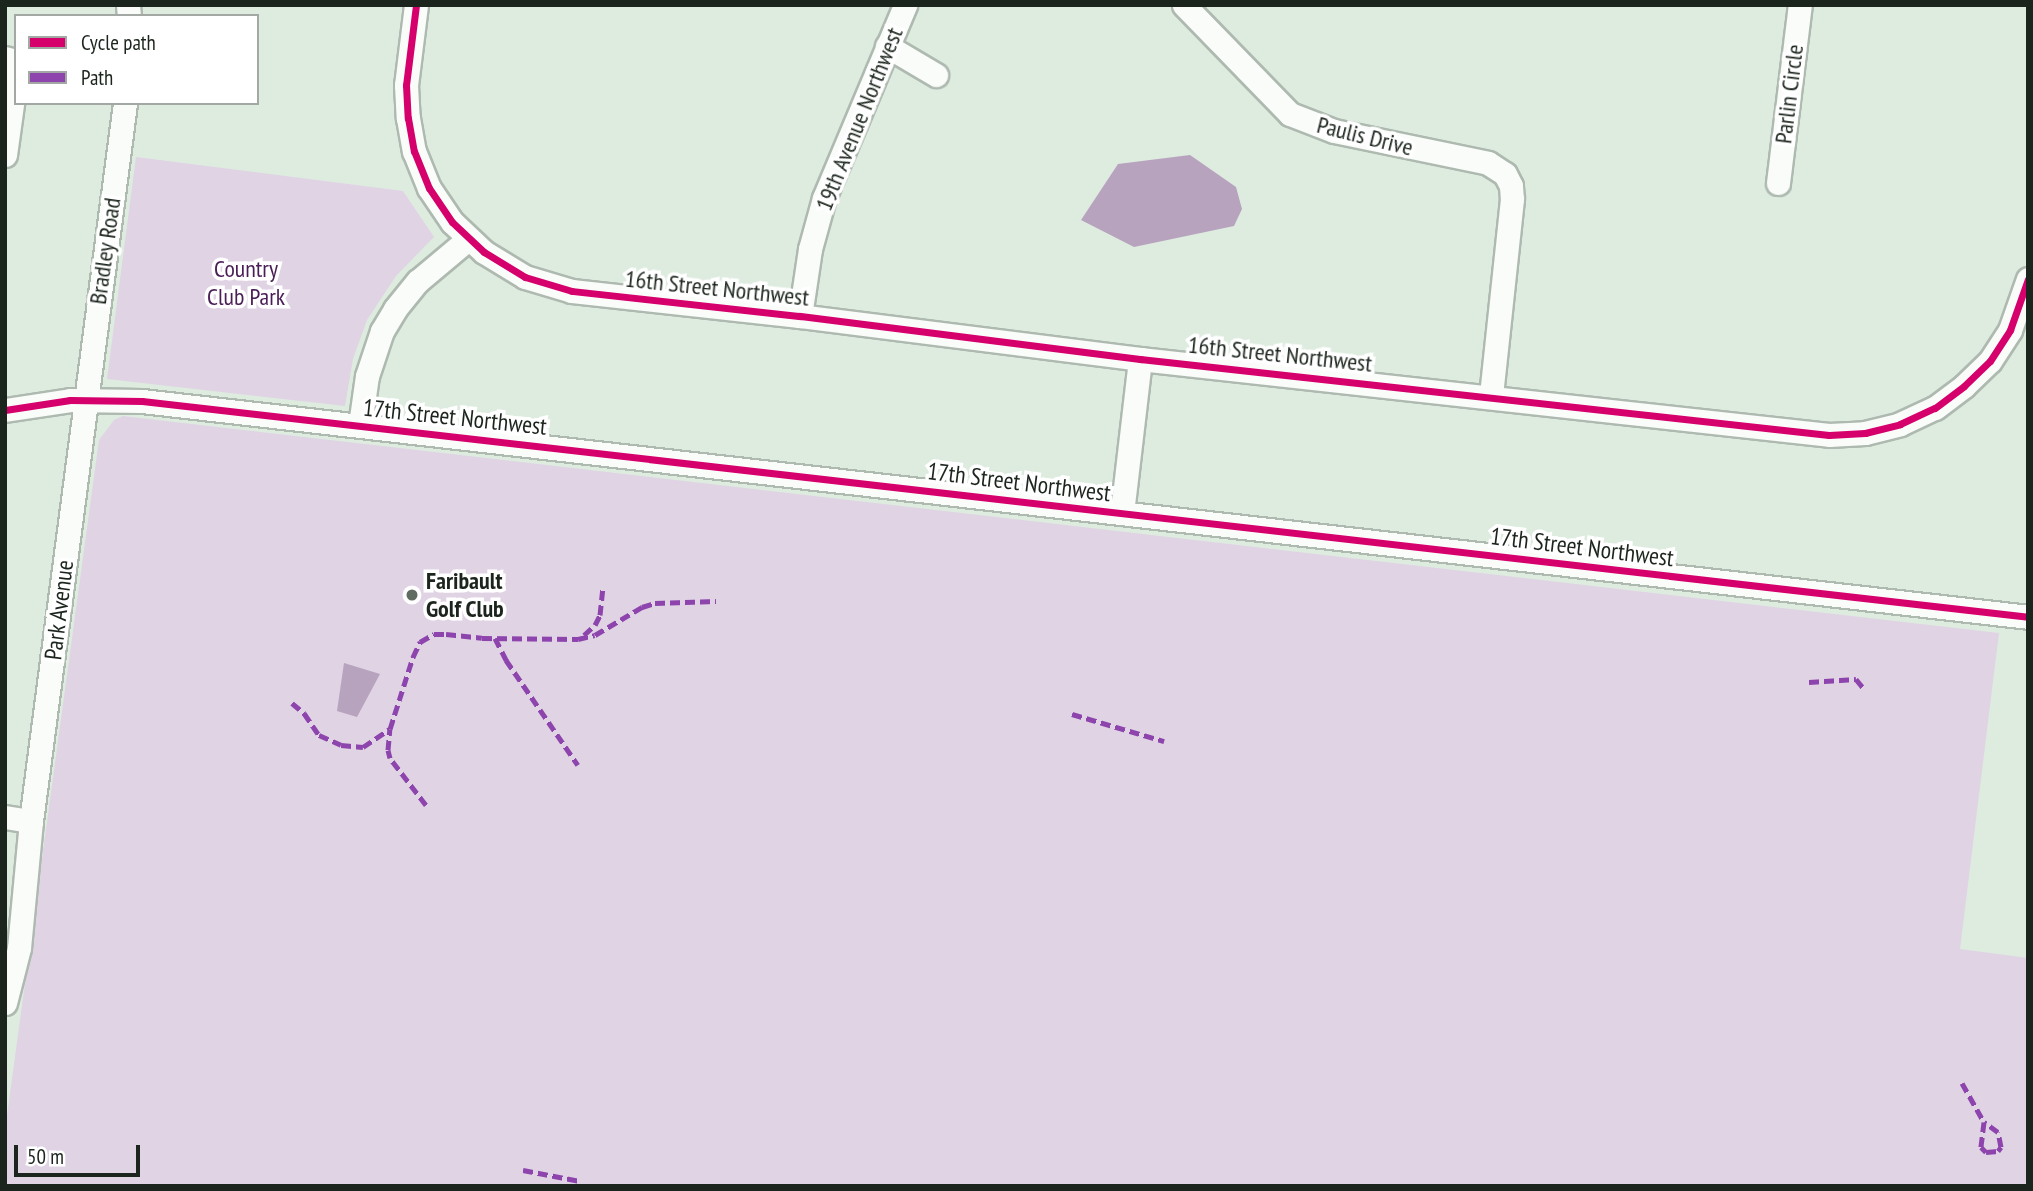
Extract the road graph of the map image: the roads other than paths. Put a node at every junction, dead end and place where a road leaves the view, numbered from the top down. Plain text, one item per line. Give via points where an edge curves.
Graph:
1 (416, 5) edge
2 (905, 5) edge
3 (1184, 5) edge
4 (1800, 5) edge
5 (887, 46) junction
6 (936, 75) dead end
7 (14, 90) edge
8 (125, 105) edge
9 (5, 155) edge
10 (1778, 183) dead end
11 (468, 239) junction
12 (2028, 279) edge
13 (800, 316) junction
14 (1140, 359) junction
15 (1490, 395) junction
16 (85, 399) junction
17 (5, 410) edge
18 (360, 425) junction
19 (1122, 513) junction
20 (2028, 617) edge
21 (5, 817) edge
22 (31, 821) junction
23 (5, 930) edge
24 (5, 1003) edge

1 - 11 street, 16th Street Northwest via 407,85 411,138 429,188
2 - 5 street, 19th Avenue Northwest
3 - 15 street, Paulis Drive via 1290,114 1334,131 1488,163 1505,174 1511,200
4 - 10 street, Parlin Circle
5 - 6 street
5 - 13 street, 19th Avenue Northwest via 824,198 810,249
7 - 9 street
8 - 16 street, Bradley Road
11 - 13 street, 16th Street Northwest via 513,271 555,287
11 - 18 street via 418,281 382,331 372,358
12 - 15 street, 16th Street Northwest via 2010,330 1990,360 1964,386 1935,408 1865,433 1829,435
13 - 14 street, 16th Street Northwest
14 - 15 street, 16th Street Northwest
14 - 19 street
16 - 17 street, 17th Street Northwest
16 - 18 street, 17th Street Northwest
16 - 22 street, Park Avenue
18 - 19 street, 17th Street Northwest
19 - 20 street, 17th Street Northwest
21 - 22 street
22 - 23 street, Park Avenue
22 - 24 street, Park Avenue via 19,948

